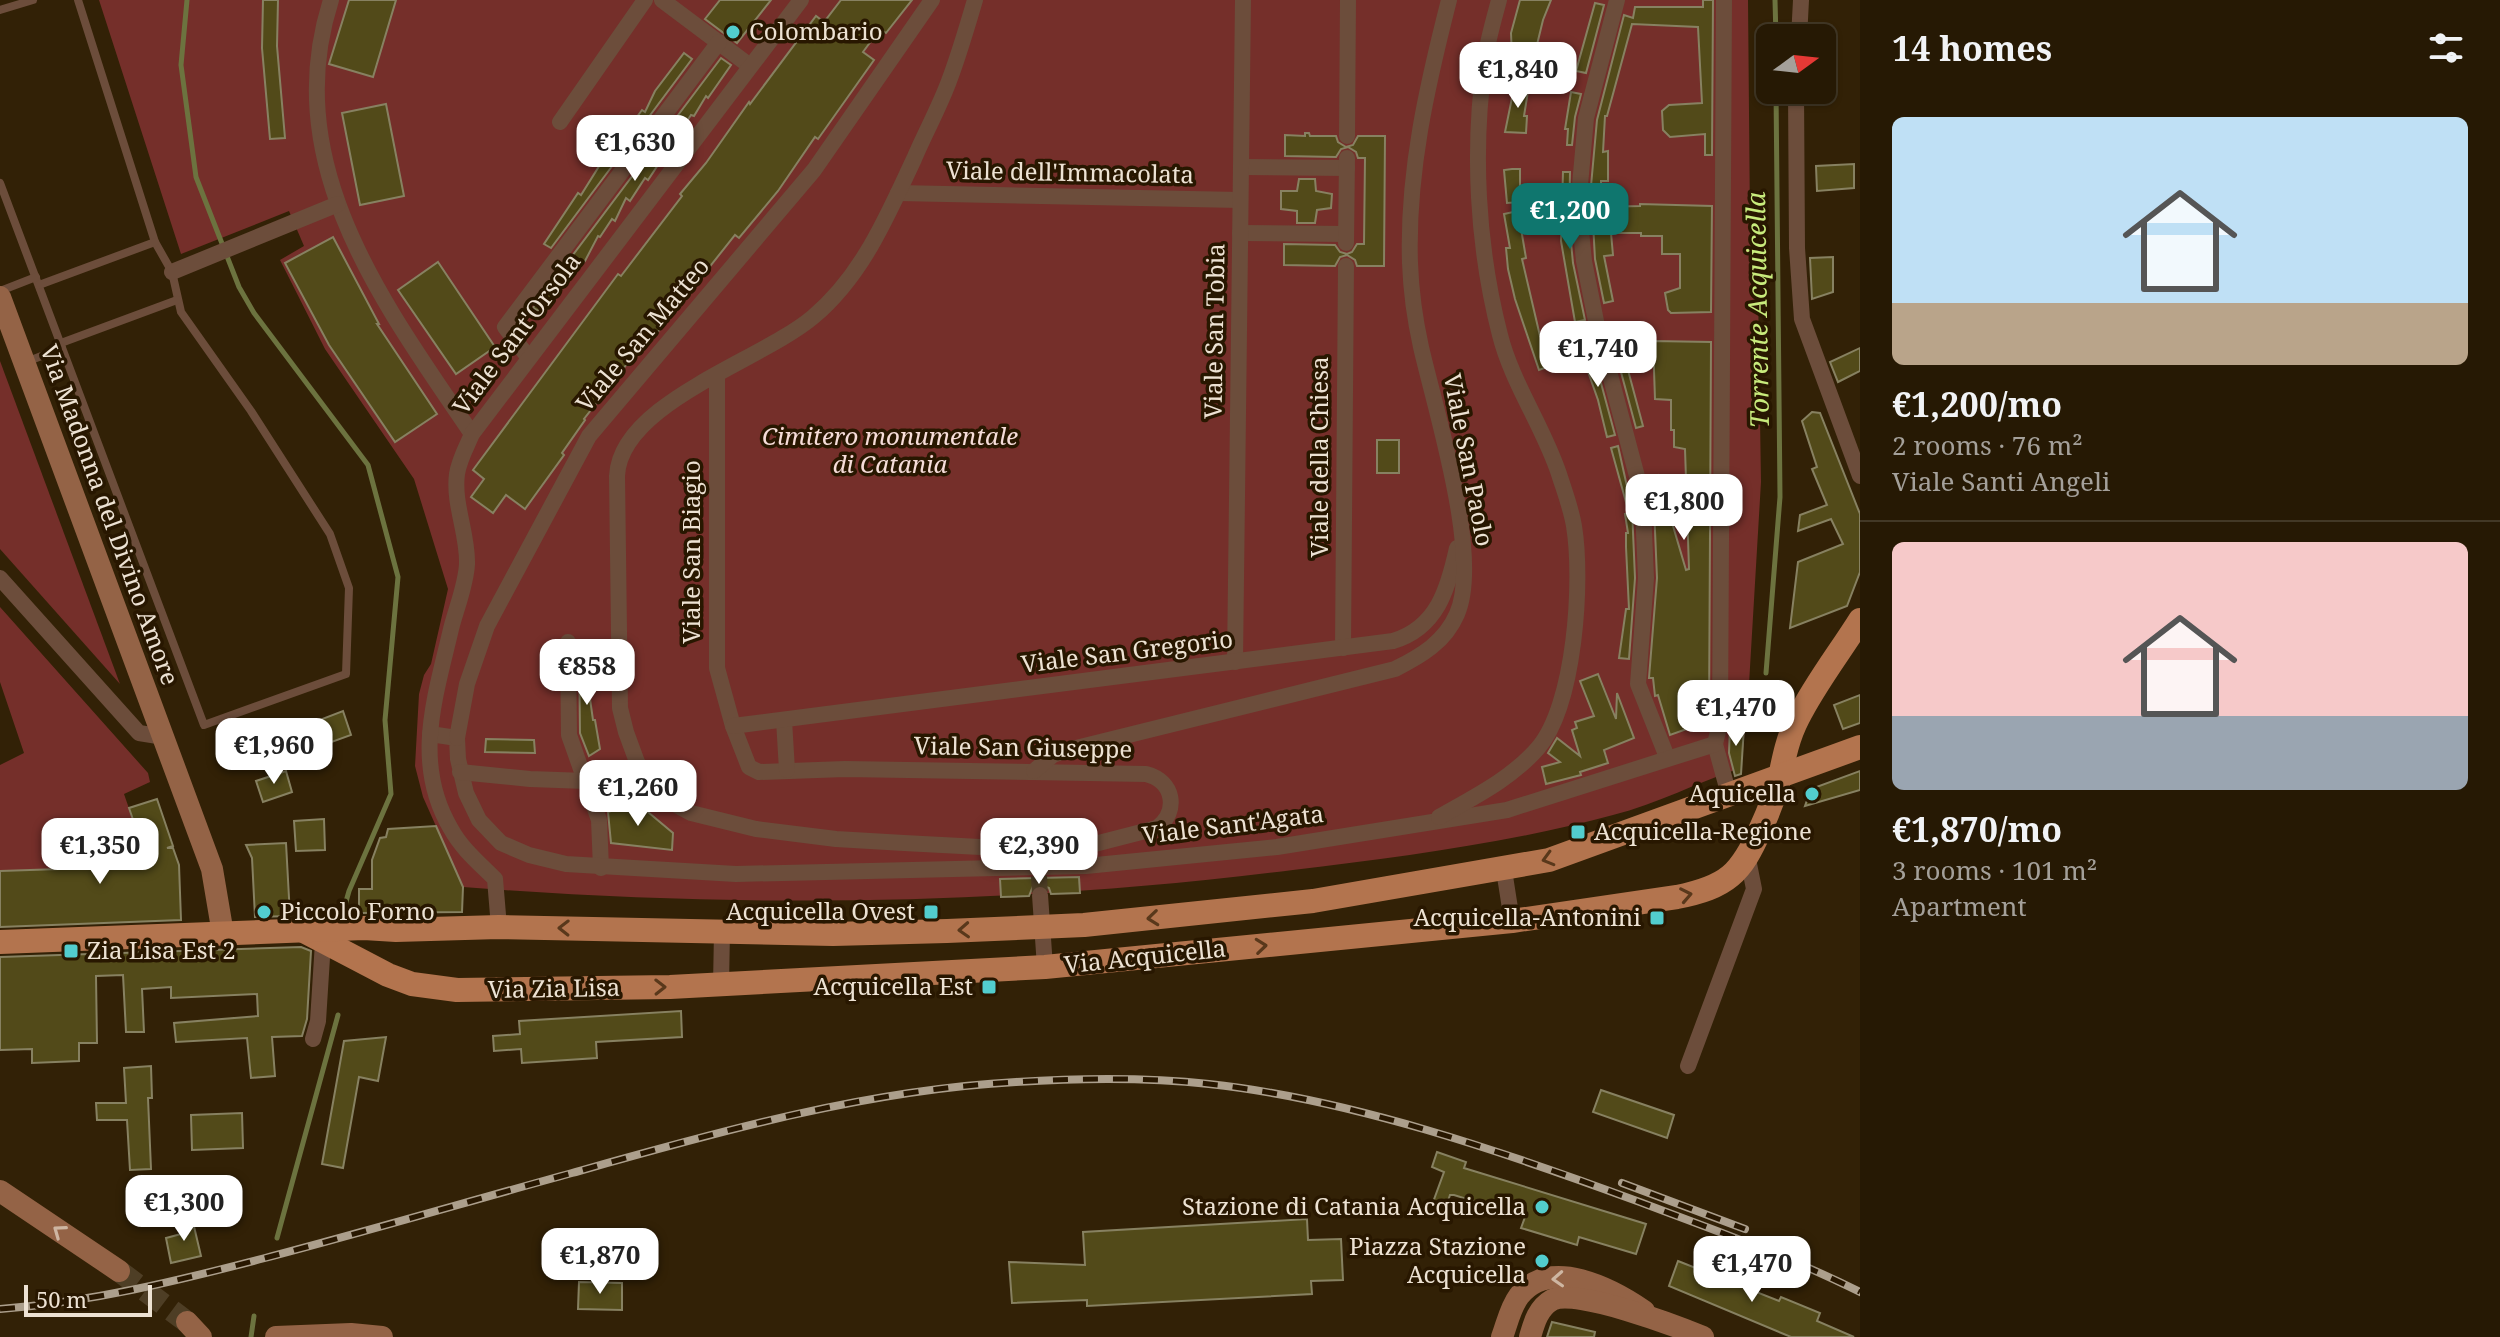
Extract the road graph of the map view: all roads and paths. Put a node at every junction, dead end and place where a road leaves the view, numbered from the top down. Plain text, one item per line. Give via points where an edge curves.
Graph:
1 (33, 0) edge
2 (78, 0) edge
3 (331, 0) edge
4 (645, 0) edge
5 (662, 0) edge
6 (801, 0) edge
7 (932, 0) edge
8 (975, 0) edge
9 (1243, 0) edge
10 (1348, 0) edge
11 (1449, 0) edge
12 (1499, 0) edge
13 (1617, 0) edge
14 (1724, 0) edge
15 (1801, 0) edge
16 (0, 10) edge
17 (1800, 24) edge
18 (719, 42) junction
19 (750, 66) junction
20 (1796, 104) edge
21 (560, 122) dead end
22 (1347, 136) dead end
23 (1241, 167) junction
24 (0, 183) edge
25 (898, 193) junction
26 (1240, 200) junction
27 (338, 204) junction
28 (1240, 233) junction
29 (155, 242) junction
30 (1346, 266) dead end
31 (172, 272) junction
32 (37, 281) junction
33 (0, 291) edge
34 (0, 297) edge
35 (177, 300) junction
36 (62, 346) junction
37 (529, 358) junction
38 (25, 362) junction
39 (717, 376) junction
40 (472, 434) junction
41 (1860, 476) edge
42 (1460, 534) junction
43 (0, 578) edge
44 (1860, 620) edge
45 (568, 642) dead end
46 (1343, 648) junction
47 (1235, 662) junction
48 (784, 720) junction
49 (733, 726) junction
50 (430, 734) junction
51 (164, 737) junction
52 (457, 738) junction
53 (1715, 744) junction
54 (1860, 747) edge
55 (1667, 757) junction
56 (787, 770) junction
57 (1034, 771) junction
58 (460, 772) junction
59 (1780, 777) junction
60 (586, 781) junction
61 (1729, 795) junction
62 (1434, 820) junction
63 (1038, 850) junction
64 (1748, 859) junction
65 (601, 868) junction
66 (1504, 870) junction
67 (1039, 871) junction
68 (1040, 895) tunnel mouth
69 (1512, 921) junction
70 (1042, 926) junction
71 (499, 927) junction
72 (396, 930) junction
73 (722, 932) junction
74 (223, 934) junction
75 (312, 936) junction
76 (0, 942) edge
77 (1045, 967) junction
78 (388, 975) junction
79 (721, 985) junction
80 (313, 1039) dead end
81 (1688, 1066) dead end
82 (0, 1191) edge
83 (119, 1271) tunnel mouth
84 (1654, 1318) junction
85 (1533, 1327) edge
86 (276, 1337) edge
87 (382, 1337) edge
88 (1502, 1337) edge
89 (1703, 1337) edge

1 - 16 lane
2 - 29 lane
3 - 27 street via 315,70 316,105
4 - 21 street
5 - 18 street
6 - 19 street, Viale Sant'Orsola
7 - 52 street, Viale San Matteo via 814,170 589,436 487,626 467,684
8 - 25 street via 949,82
9 - 23 street, Viale San Tobia
10 - 22 street
11 - 42 street, Viale San Paolo via 1417,146 1410,258 1420,345 1449,461
12 - 62 street via 1480,105 1482,243 1501,339 1550,450 1574,524 1575,625 1565,685 1539,747 1508,775
13 - 55 street via 1586,118 1580,221 1597,326 1643,508 1646,578 1638,684
14 - 53 street via 1721,675
15 - 17 street
18 - 19 street
18 - 37 street via 505,327
19 - 37 street, Viale Sant'Orsola
20 - 41 street via 1802,319
23 - 26 street, Viale San Tobia
23 - 28 street via 1347,163 1346,239
24 - 32 lane
25 - 26 street, Viale dell'Immacolata
25 - 39 street via 854,274 831,301
26 - 28 street, Viale San Tobia
27 - 31 street
27 - 40 street via 390,313
28 - 47 street, Viale San Tobia
29 - 31 lane
29 - 32 lane
30 - 46 street, Viale della Chiesa
31 - 35 lane
32 - 33 lane
32 - 36 lane
34 - 38 main road, Via Madonna del Divino Amore
35 - 36 lane
35 - 36 lane via 330,534 349,588 346,674 204,725
36 - 38 lane
37 - 40 street, Viale Sant'Orsola
38 - 51 main road, Via Madonna del Divino Amore
39 - 49 street, Viale San Biagio via 716,645
39 - 63 street via 638,427 617,461 618,686 626,732 646,778 667,800 691,813 756,829 836,839
40 - 50 street, Viale Sant'Orsola via 456,488 467,564
42 - 46 street, Viale San Gregorio via 1444,598 1427,623 1406,638
42 - 57 street, Viale San Paolo via 1464,588 1457,614 1427,652 1378,674 1064,751
43 - 51 street via 139,733
44 - 59 main road via 1797,719
45 - 60 street via 569,735
46 - 47 street, Viale San Gregorio
47 - 48 street, Viale San Gregorio
48 - 49 street, Viale San Gregorio
48 - 56 street
49 - 56 street, Viale San Giuseppe via 749,767 759,772
50 - 52 street
50 - 71 street, Viale Sant'Orsola via 428,755 439,807 467,853 495,879
51 - 74 main road, Via Madonna del Divino Amore via 212,869
52 - 58 street, Viale San Matteo
53 - 55 street, Viale Sant'Agata
53 - 61 street
54 - 59 main road, Via Acquicella
55 - 62 street, Viale Sant'Agata via 1507,810
56 - 57 street, Viale San Giuseppe
57 - 63 street, Viale San Giuseppe via 1156,777 1167,788 1172,806 1157,828 1083,847
58 - 60 street
58 - 65 street, Viale Sant'Agata via 479,820 501,843 529,855
59 - 61 main road, Via Acquicella
59 - 64 main road, Via Acquicella
60 - 65 street via 599,820
61 -> 66 main road, Via Acquicella via 1549,860
62 - 67 street, Viale Sant'Agata via 1277,847
63 - 67 street
69 -> 64 main road, Via Acquicella via 1700,892 1719,884
64 - 81 street via 1754,889
65 - 67 street, Viale Sant'Agata via 736,874
66 - 69 street
66 -> 70 main road, Via Acquicella via 1313,901
68 - 70 street
77 -> 69 main road, Via Acquicella
70 -> 73 main road, Via Zia Lisa via 833,934
70 - 77 street, Via Acquicella
71 - 72 main road, Via Zia Lisa
73 -> 71 main road, Via Zia Lisa
72 - 75 main road, Via Zia Lisa via 364,928
72 - 78 main road via 381,952
73 - 79 street
74 - 75 main road, Via Zia Lisa
74 - 76 main road, Via Zia Lisa
75 - 78 main road, Via Zia Lisa
75 - 80 street via 318,1021
77 - 79 main road, Via Zia Lisa
78 -> 79 main road, Via Zia Lisa via 457,990
83 -> 82 main road
84 - 85 main road via 1567,1297 1548,1302
84 -> 88 main road via 1620,1294 1551,1278 1519,1295
84 - 89 main road
86 - 87 main road

